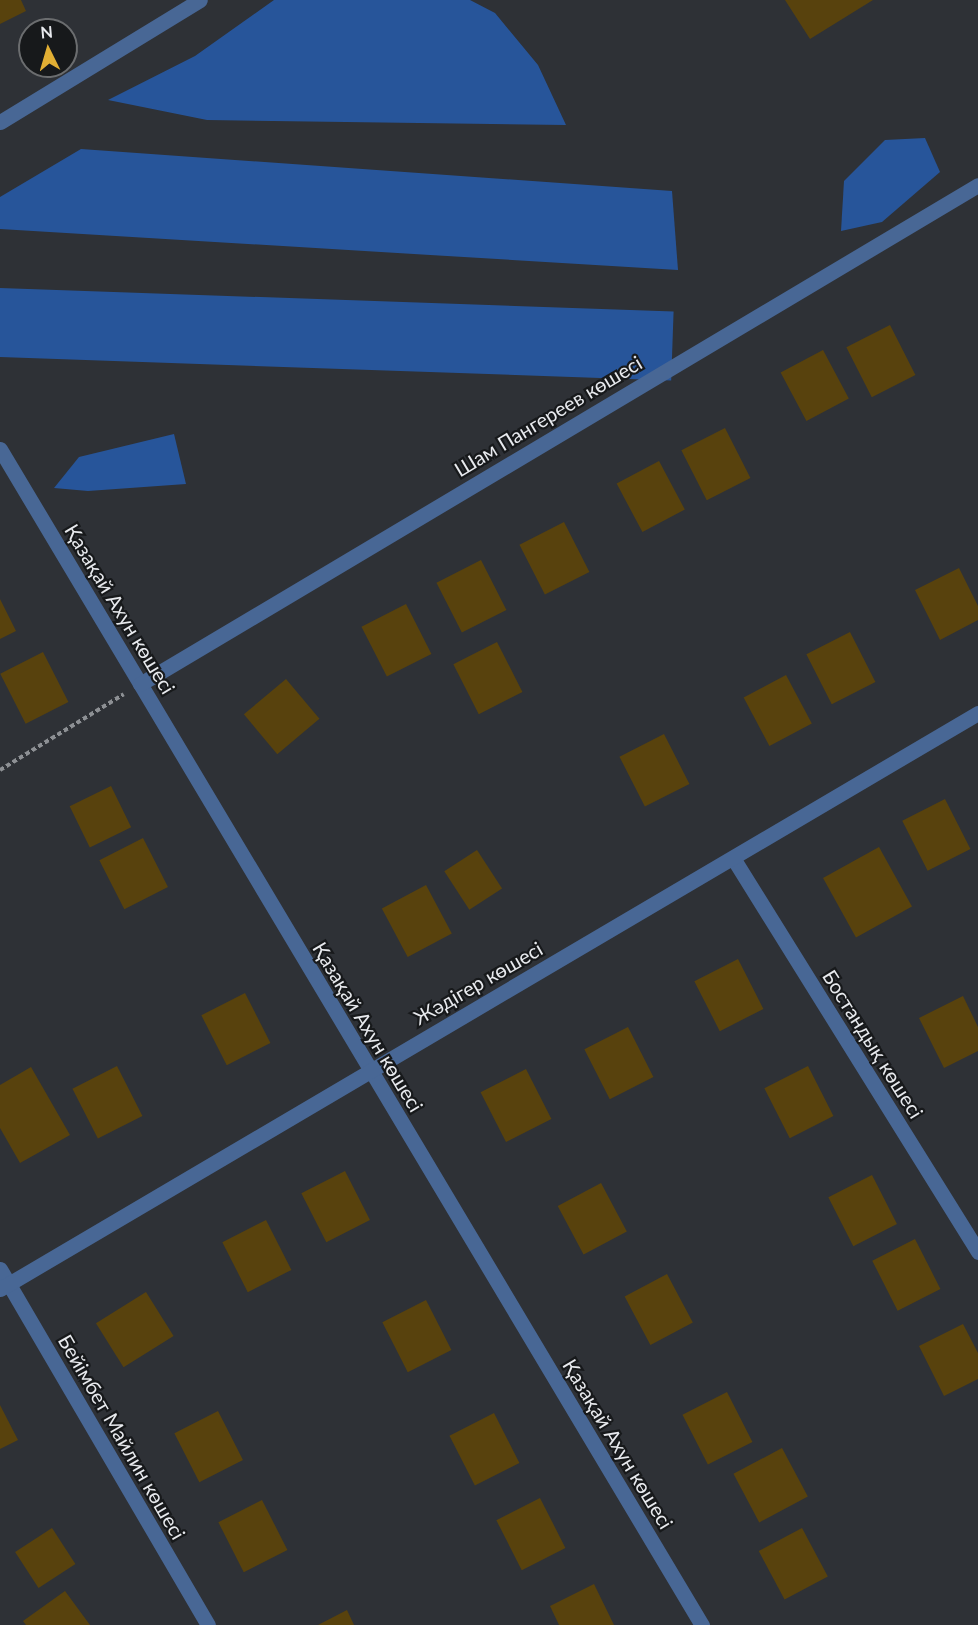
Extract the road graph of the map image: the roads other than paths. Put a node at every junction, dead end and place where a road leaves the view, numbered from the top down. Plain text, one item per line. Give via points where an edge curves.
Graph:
1 (200, 0) edge
2 (0, 122) edge
3 (978, 185) edge
4 (0, 449) edge
5 (140, 684) junction
6 (978, 713) edge
7 (733, 858) junction
8 (370, 1071) junction
9 (978, 1252) edge
10 (0, 1269) edge
11 (4, 1286) edge
12 (207, 1625) edge
13 (702, 1625) edge

1 - 2 street
3 - 5 street, Шам Пангереев көшесі
4 - 5 street, Қазақай Ахун көшесі
5 - 8 street, Қазақай Ахун көшесі
6 - 7 street, Жәдігер көшесі
7 - 8 street, Жәдігер көшесі
7 - 9 street, Бостандық көшесі
8 - 11 street, Жәдігер көшесі
8 - 13 street, Қазақай Ахун көшесі
10 - 11 street, Бейімбет Майлин көшесі
11 - 12 street, Бейімбет Майлин көшесі

